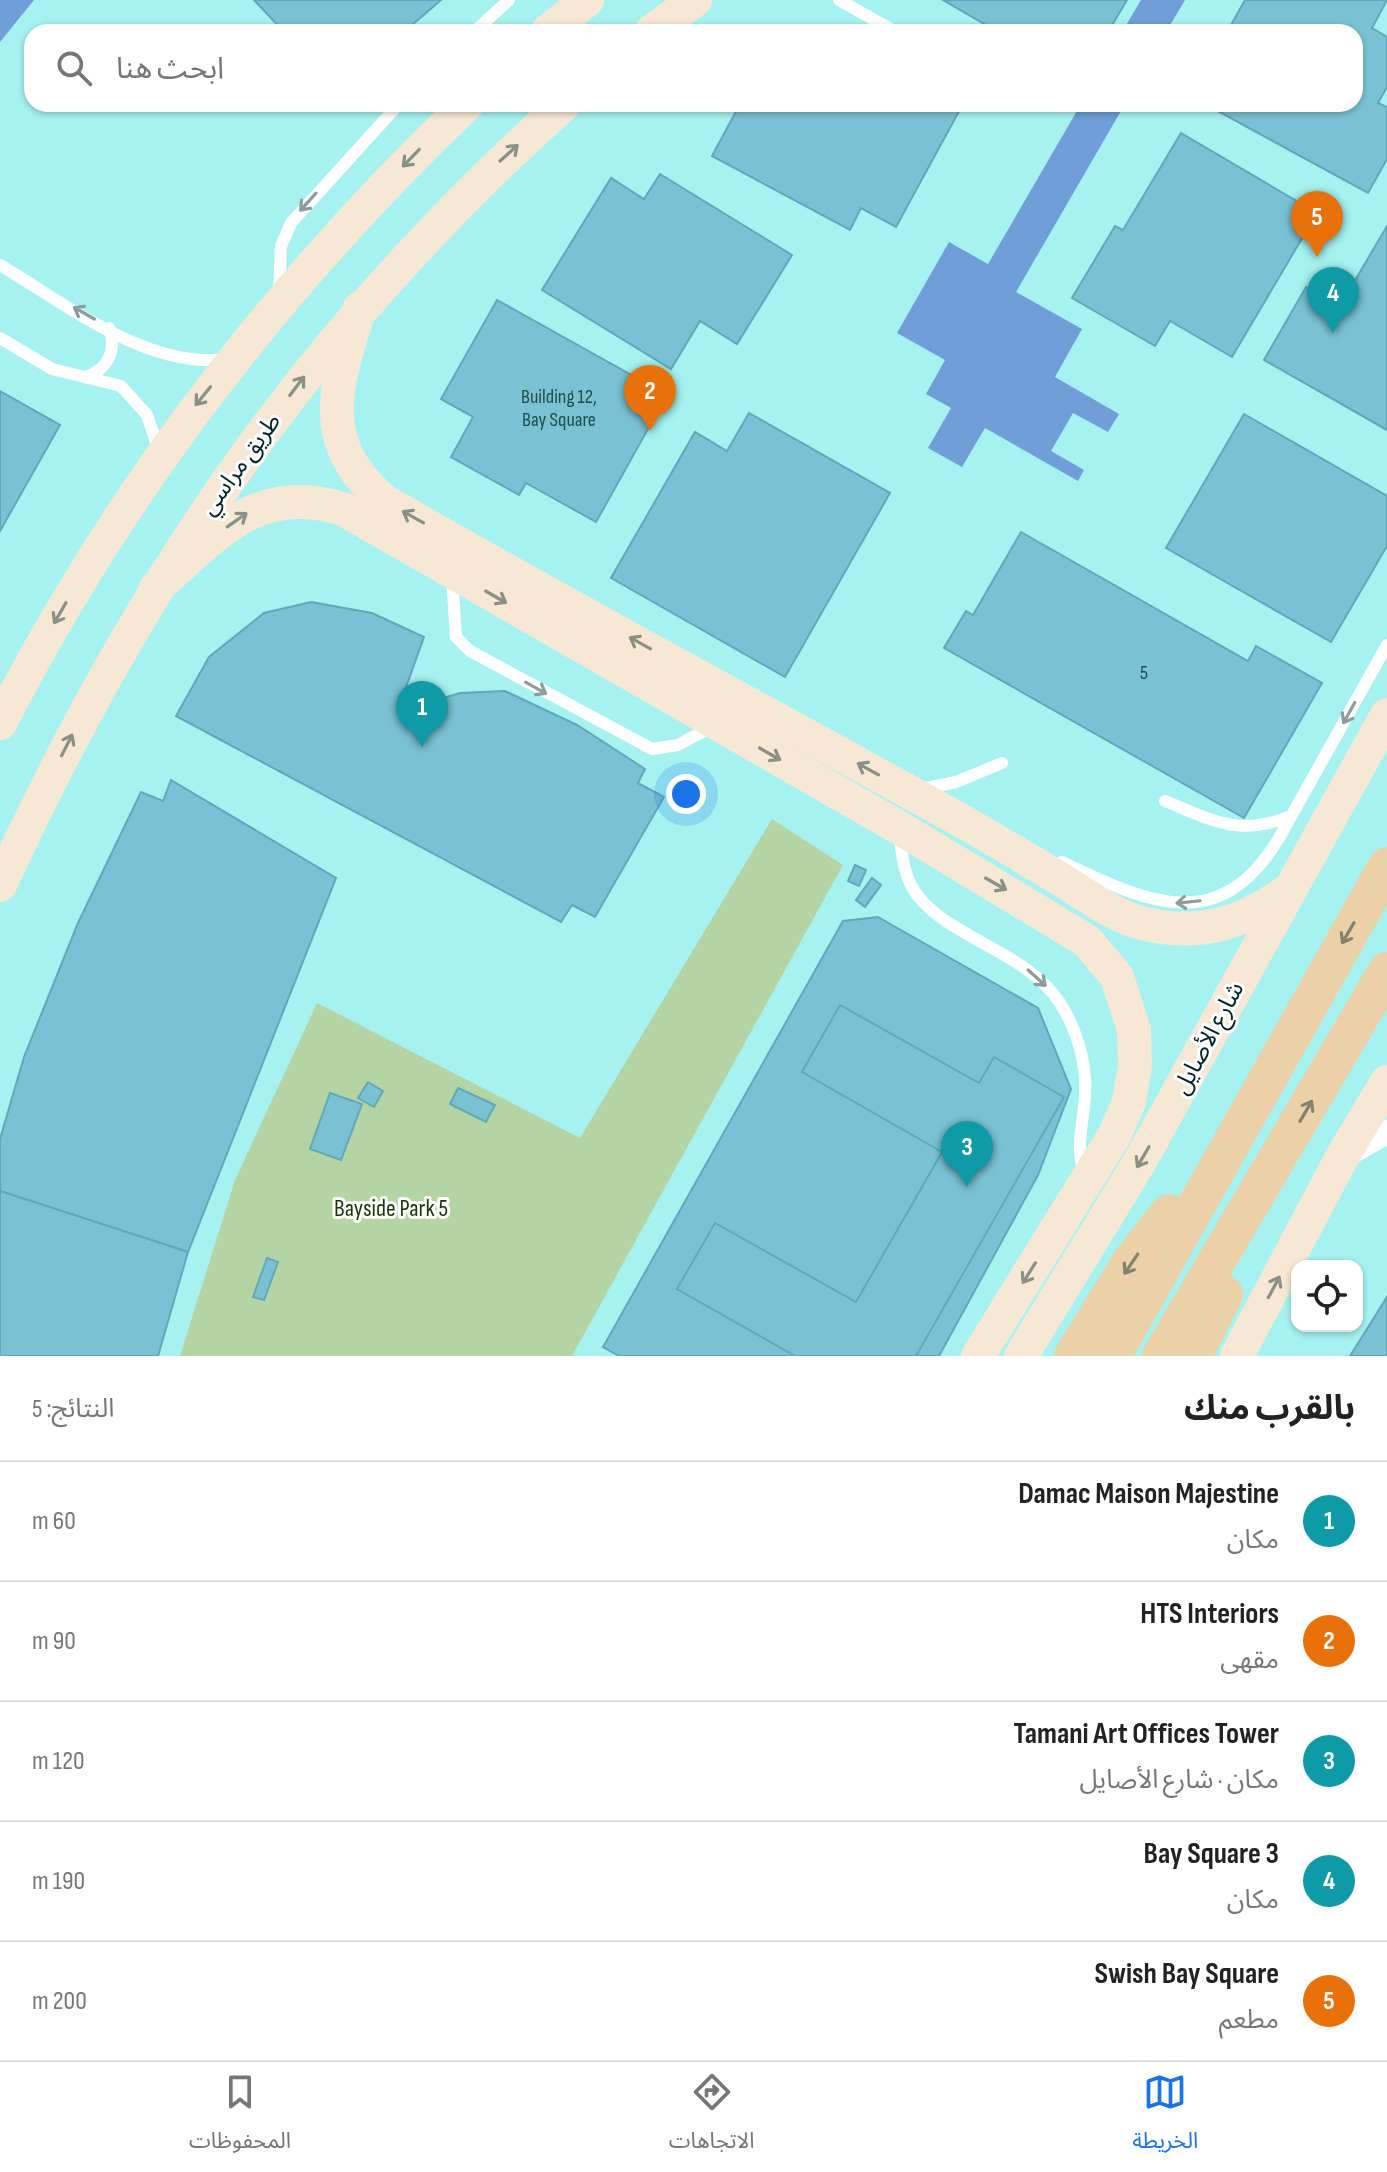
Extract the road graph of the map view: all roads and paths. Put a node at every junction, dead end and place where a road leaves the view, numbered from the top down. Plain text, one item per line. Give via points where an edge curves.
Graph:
1 (509, 0) edge
2 (587, 0) edge
3 (695, 0) edge
4 (839, 0) edge
5 (851, 4) edge
6 (483, 24) edge
7 (557, 24) edge
8 (662, 24) edge
9 (883, 24) edge
10 (392, 112) edge
11 (459, 112) edge
12 (555, 112) edge
13 (0, 265) edge
14 (279, 303) junction
15 (360, 308) junction
16 (109, 328) junction
17 (0, 338) edge
18 (234, 358) junction
19 (85, 377) junction
20 (160, 455) junction
21 (451, 571) junction
22 (156, 588) junction
23 (1387, 645) edge
24 (1387, 715) edge
25 (0, 723) edge
26 (717, 724) junction
27 (1002, 763) dead end
28 (908, 791) junction
29 (1165, 801) dead end
30 (1291, 816) junction
31 (898, 827) junction
32 (985, 834) junction
33 (1387, 866) edge
34 (0, 885) edge
35 (1287, 891) junction
36 (1387, 971) edge
37 (1238, 983) junction
38 (1387, 1082) edge
39 (1387, 1132) edge
40 (1114, 1136) junction
41 (1232, 1137) junction
42 (1342, 1157) junction
43 (1087, 1179) junction
44 (1267, 1179) junction
45 (978, 1356) edge
46 (1021, 1356) edge
47 (1073, 1356) edge
48 (1112, 1356) edge
49 (1161, 1356) edge
50 (1193, 1356) edge
51 (1237, 1356) edge

1 - 6 lane
2 - 7 street
3 - 8 street
4 - 5 lane
5 - 9 lane
10 -> 14 lane via 291,223 281,246
11 -> 14 street
15 -> 12 street, طريق مراسي via 497,164
16 -> 13 lane
14 - 18 street
22 -> 15 street, طريق مراسي via 253,444
28 -> 15 street via 403,512 368,487 344,451 335,409 341,367
16 - 18 lane via 173,358
16 - 19 lane via 109,358
17 - 19 lane via 52,369
18 -> 20 street
19 - 20 lane via 109,381 131,394 147,415
20 -> 25 street via 58,616
22 -> 21 street via 249,512 296,500 343,509
21 -> 26 street
21 -> 26 lane via 456,637 470,651 652,749 678,745
34 -> 22 street, طريق مراسي via 84,711
23 -> 30 lane
24 - 35 street, شارع الأصايل
26 -> 31 street
27 - 28 lane via 956,782
28 - 32 street
29 - 30 lane via 1224,826 1275,823
30 -> 32 lane via 1249,877 1217,895 1182,903 1133,896 1036,849
31 -> 40 street via 1063,923 1107,961 1125,994 1136,1048 1129,1102
31 -> 43 lane via 906,874 918,896 1037,976 1058,1000 1073,1028 1085,1078 1080,1146
32 - 35 street via 1112,911 1171,929 1233,922 1262,910
33 -> 41 main road
35 - 37 street, شارع الأصايل
44 -> 36 main road
37 - 40 street via 1202,1024 1156,1096
37 -> 46 street, شارع الأصايل via 1139,1163
38 - 42 street
39 - 42 street
40 - 43 street
41 -> 47 main road via 1132,1260
41 - 48 main road
51 -> 42 street
43 -> 45 street
44 - 49 main road
44 - 50 main road via 1232,1277

